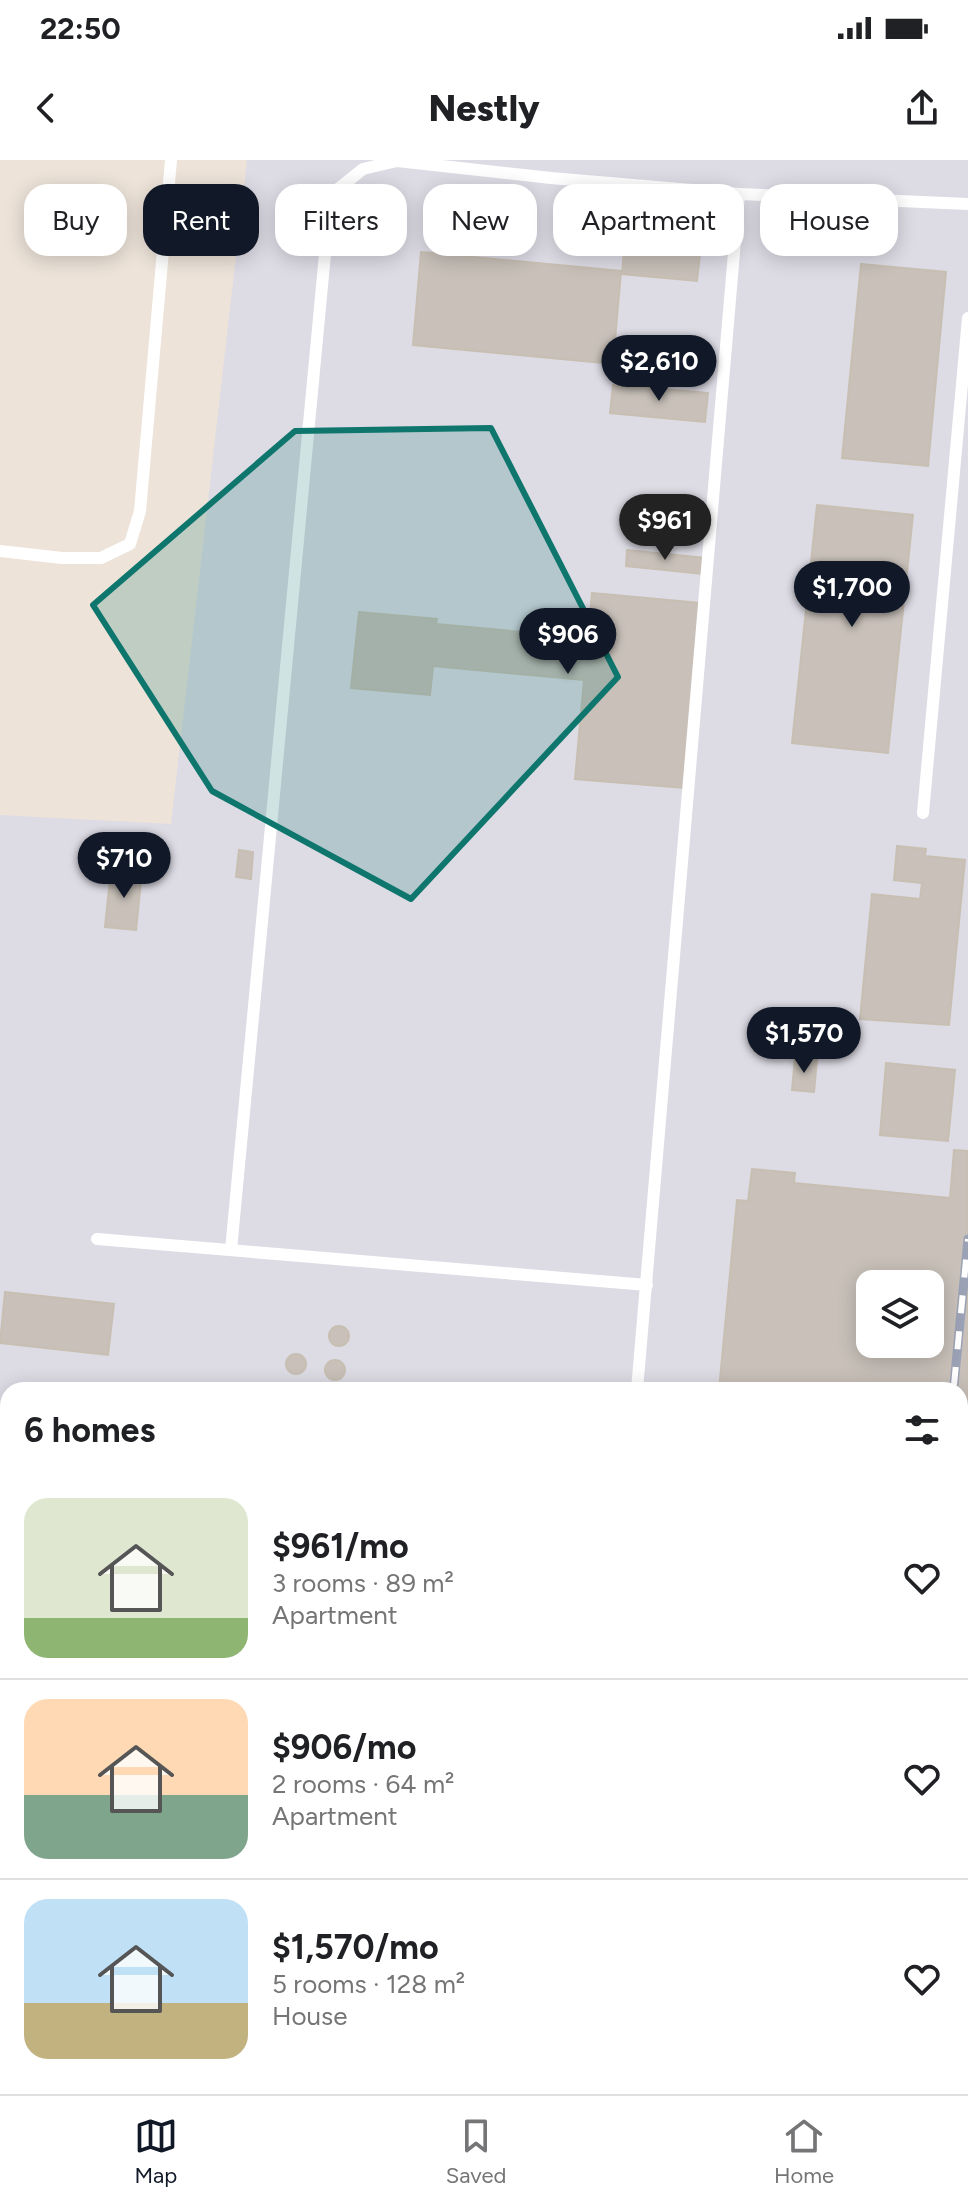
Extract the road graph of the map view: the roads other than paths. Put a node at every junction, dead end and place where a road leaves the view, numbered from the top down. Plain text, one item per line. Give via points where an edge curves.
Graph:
1 (171, 160) edge
2 (622, 184) edge
3 (744, 194) edge
4 (968, 204) edge
5 (734, 256) edge
6 (968, 318) edge
7 (0, 551) edge
8 (923, 813) dead end
9 (97, 1239) dead end
10 (231, 1250) junction
11 (647, 1285) junction
12 (638, 1382) edge

1 - 7 lane via 140,511 130,544 101,558
2 - 10 lane via 397,161 363,169 338,189 327,233
3 - 4 lane
5 - 11 lane
6 - 8 lane
9 - 10 lane
10 - 11 lane
11 - 12 lane

